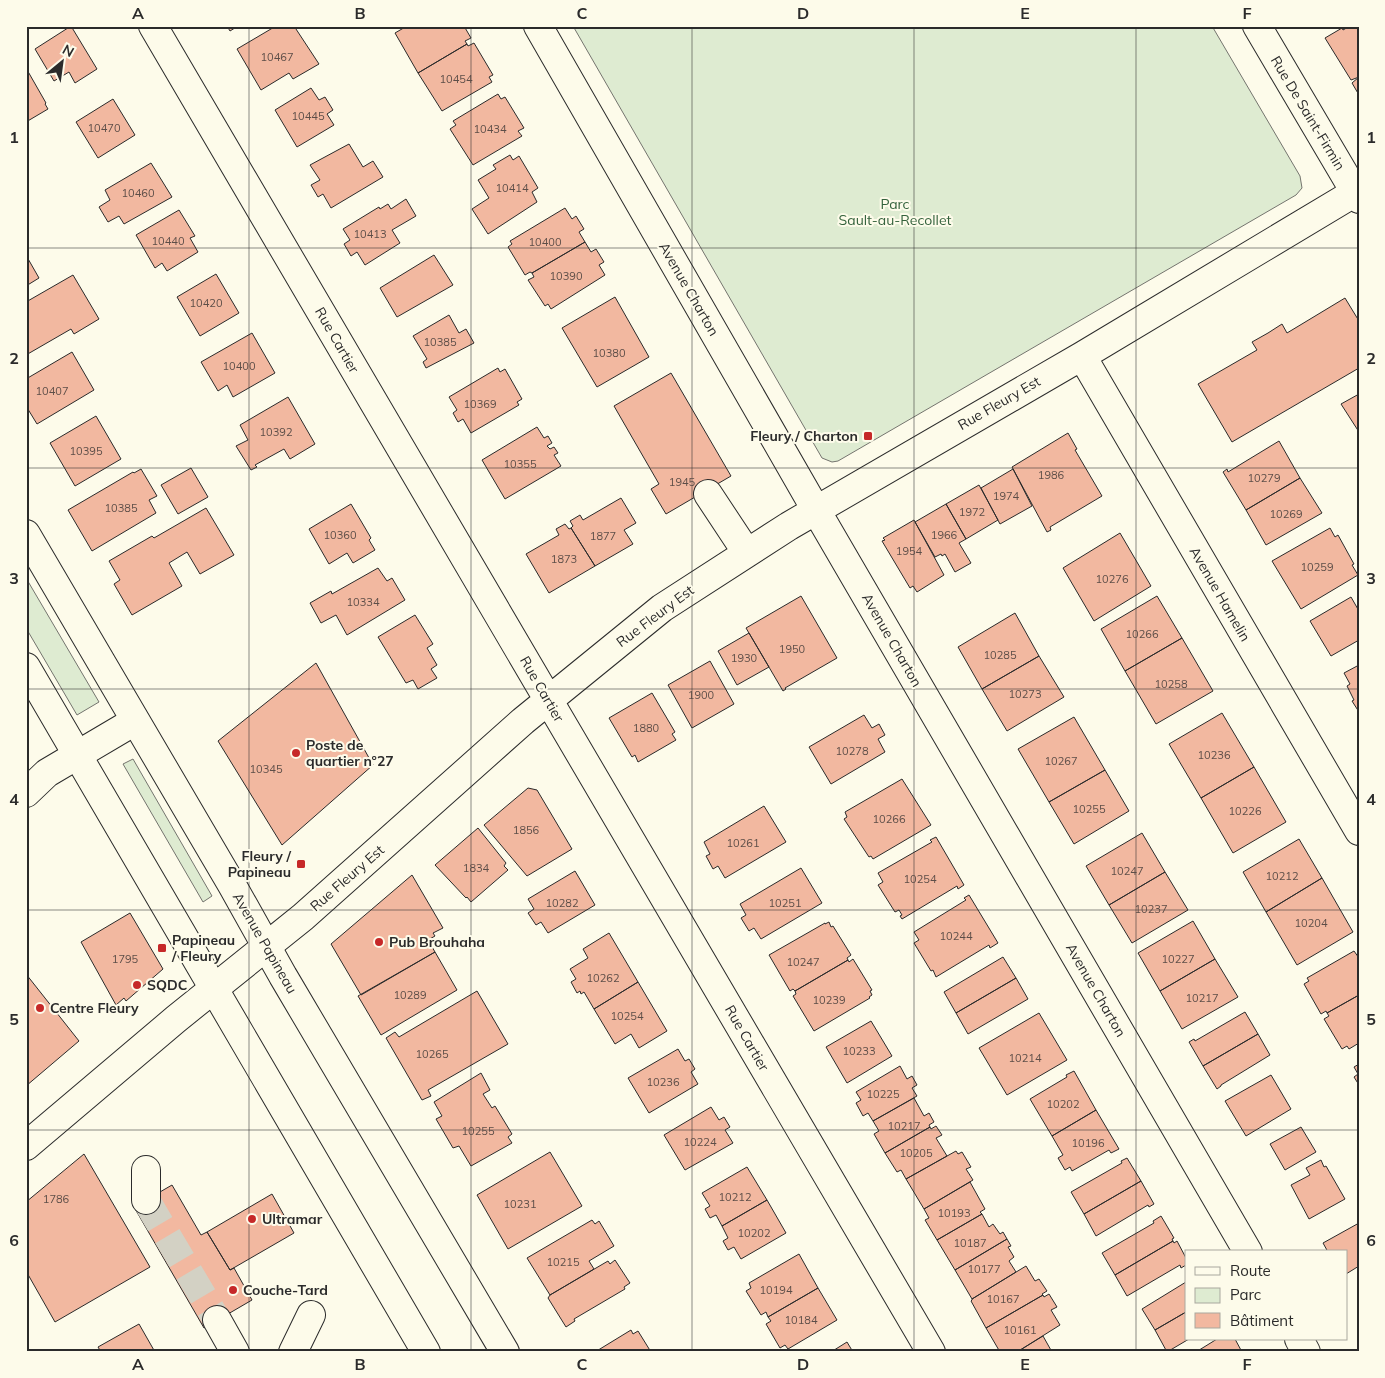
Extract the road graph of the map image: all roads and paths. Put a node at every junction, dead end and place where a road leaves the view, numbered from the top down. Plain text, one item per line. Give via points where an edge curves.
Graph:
1 (153, 26) edge
2 (538, 26) edge
3 (1257, 26) edge
4 (1357, 194) edge
5 (1082, 356) junction
6 (708, 494) dead end
7 (816, 510) junction
8 (26, 534) edge
9 (747, 552) junction
10 (26, 667) edge
11 (548, 700) junction
12 (135, 721) junction
13 (77, 754) junction
14 (26, 793) edge
15 (1359, 831) edge
16 (266, 947) junction
17 (214, 988) junction
18 (26, 1146) edge
19 (146, 1170) dead end
20 (146, 1200) tunnel mouth
21 (1247, 1250) edge
22 (311, 1315) dead end
23 (217, 1320) tunnel mouth
24 (1300, 1340) edge
25 (235, 1352) edge
26 (293, 1352) edge
27 (426, 1352) edge
28 (505, 1352) edge
29 (931, 1352) edge
30 (1306, 1352) edge

1 - 11 street, Rue Cartier
2 - 7 street, Avenue Charton
3 - 4 street, Rue De Saint-Firmin
4 - 5 street, Rue Fleury Est
5 - 7 street, Rue Fleury Est
5 - 15 street, Avenue Hamelin
6 - 9 street
7 - 9 street, Rue Fleury Est
7 - 21 street, Avenue Charton
8 - 12 street, Avenue Papineau
9 - 11 street, Rue Fleury Est via 662,608
10 - 13 street
11 - 16 street, Rue Fleury Est
11 - 29 street, Rue Cartier
12 - 13 street
12 - 16 street, Avenue Papineau
13 - 14 street via 47,773
13 - 17 street
16 - 17 street, Rue Fleury Est
16 - 28 street, Avenue Papineau
17 - 18 street, Rue Fleury Est
17 - 27 street
19 - 20 street
22 - 26 street
23 - 25 street
24 - 30 street

